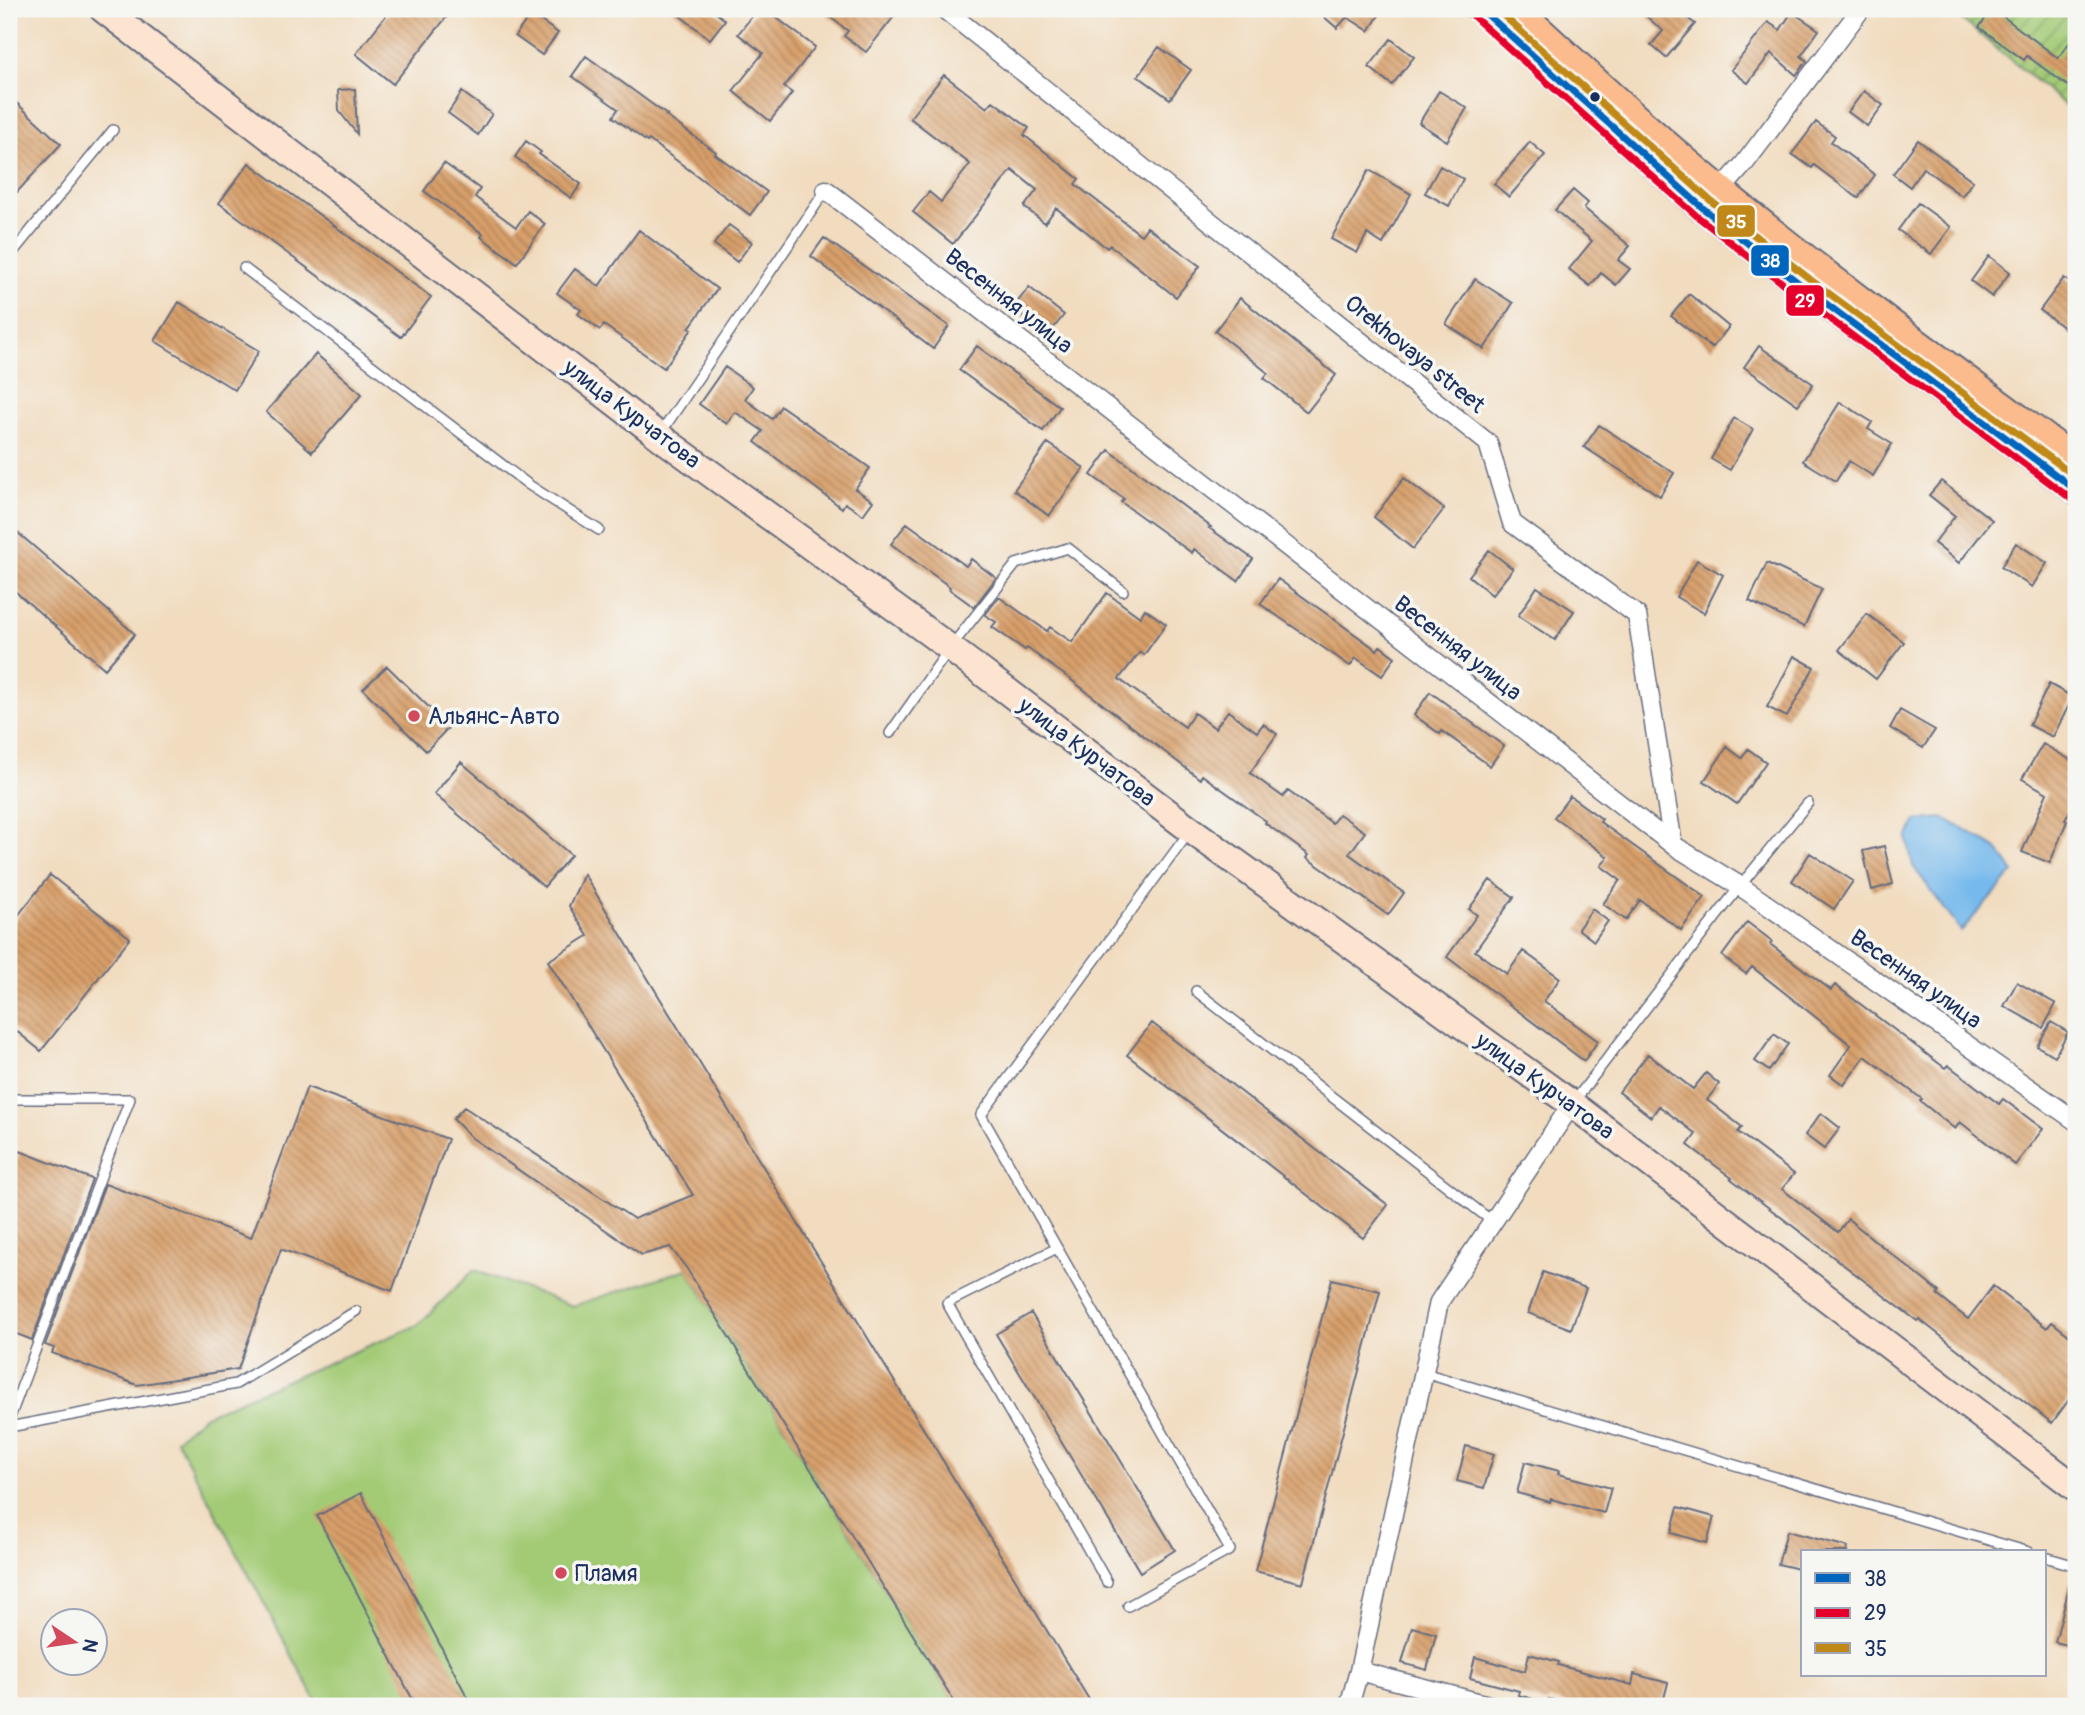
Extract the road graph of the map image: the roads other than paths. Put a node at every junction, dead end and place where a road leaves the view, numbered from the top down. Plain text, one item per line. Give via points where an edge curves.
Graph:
1 (103, 9) edge
2 (944, 9) edge
3 (1481, 9) edge
4 (1516, 9) edge
5 (1861, 9) edge
6 (113, 130) dead end
7 (826, 190) joint
8 (1720, 191) junction
9 (9, 257) edge
10 (244, 268) dead end
11 (659, 436) junction
12 (2076, 461) edge
13 (2076, 490) edge
14 (599, 530) dead end
15 (1123, 591) dead end
16 (950, 648) junction
17 (890, 733) dead end
18 (1808, 803) dead end
19 (1191, 830) junction
20 (1673, 845) junction
21 (1740, 886) junction
22 (1196, 991) dead end
23 (9, 1099) edge
24 (1572, 1104) junction
25 (2076, 1121) edge
26 (1493, 1222) junction
27 (1057, 1248) junction
28 (356, 1311) dead end
29 (1424, 1373) junction
30 (9, 1420) edge
31 (9, 1427) edge
32 (2076, 1488) edge
33 (2022, 1550) edge
34 (2046, 1557) edge
35 (2076, 1566) edge
36 (1107, 1582) dead end
37 (1128, 1606) dead end
38 (1359, 1671) junction
39 (1349, 1706) edge
40 (1492, 1706) edge

1 - 11 street, улица Курчатова
2 - 20 street, Orekhovaya street via 1488,443 1512,523 1637,615
3 - 13 main road via 1704,209
4 - 8 main road
5 - 8 street
6 - 9 lane
7 - 11 lane
7 - 20 street, Весенняя улица
8 - 12 main road
10 - 14 lane via 529,485
11 - 16 street, улица Курчатова
15 - 16 lane via 1068,548 1016,564
16 - 17 lane
16 - 19 street, улица Курчатова
18 - 21 lane
19 - 24 street, улица Курчатова
19 - 27 lane via 981,1115
20 - 21 street, Весенняя улица
21 - 24 lane
21 - 25 street, Весенняя улица
22 - 26 lane
23 - 30 lane via 130,1099
24 - 26 street
24 - 32 street, улица Курчатова
26 - 29 street via 1439,1302
27 - 36 lane via 947,1303
27 - 37 lane via 1230,1550
28 - 31 lane via 236,1384
29 - 33 lane
29 - 38 street
34 - 35 lane
38 - 39 street
38 - 40 street

